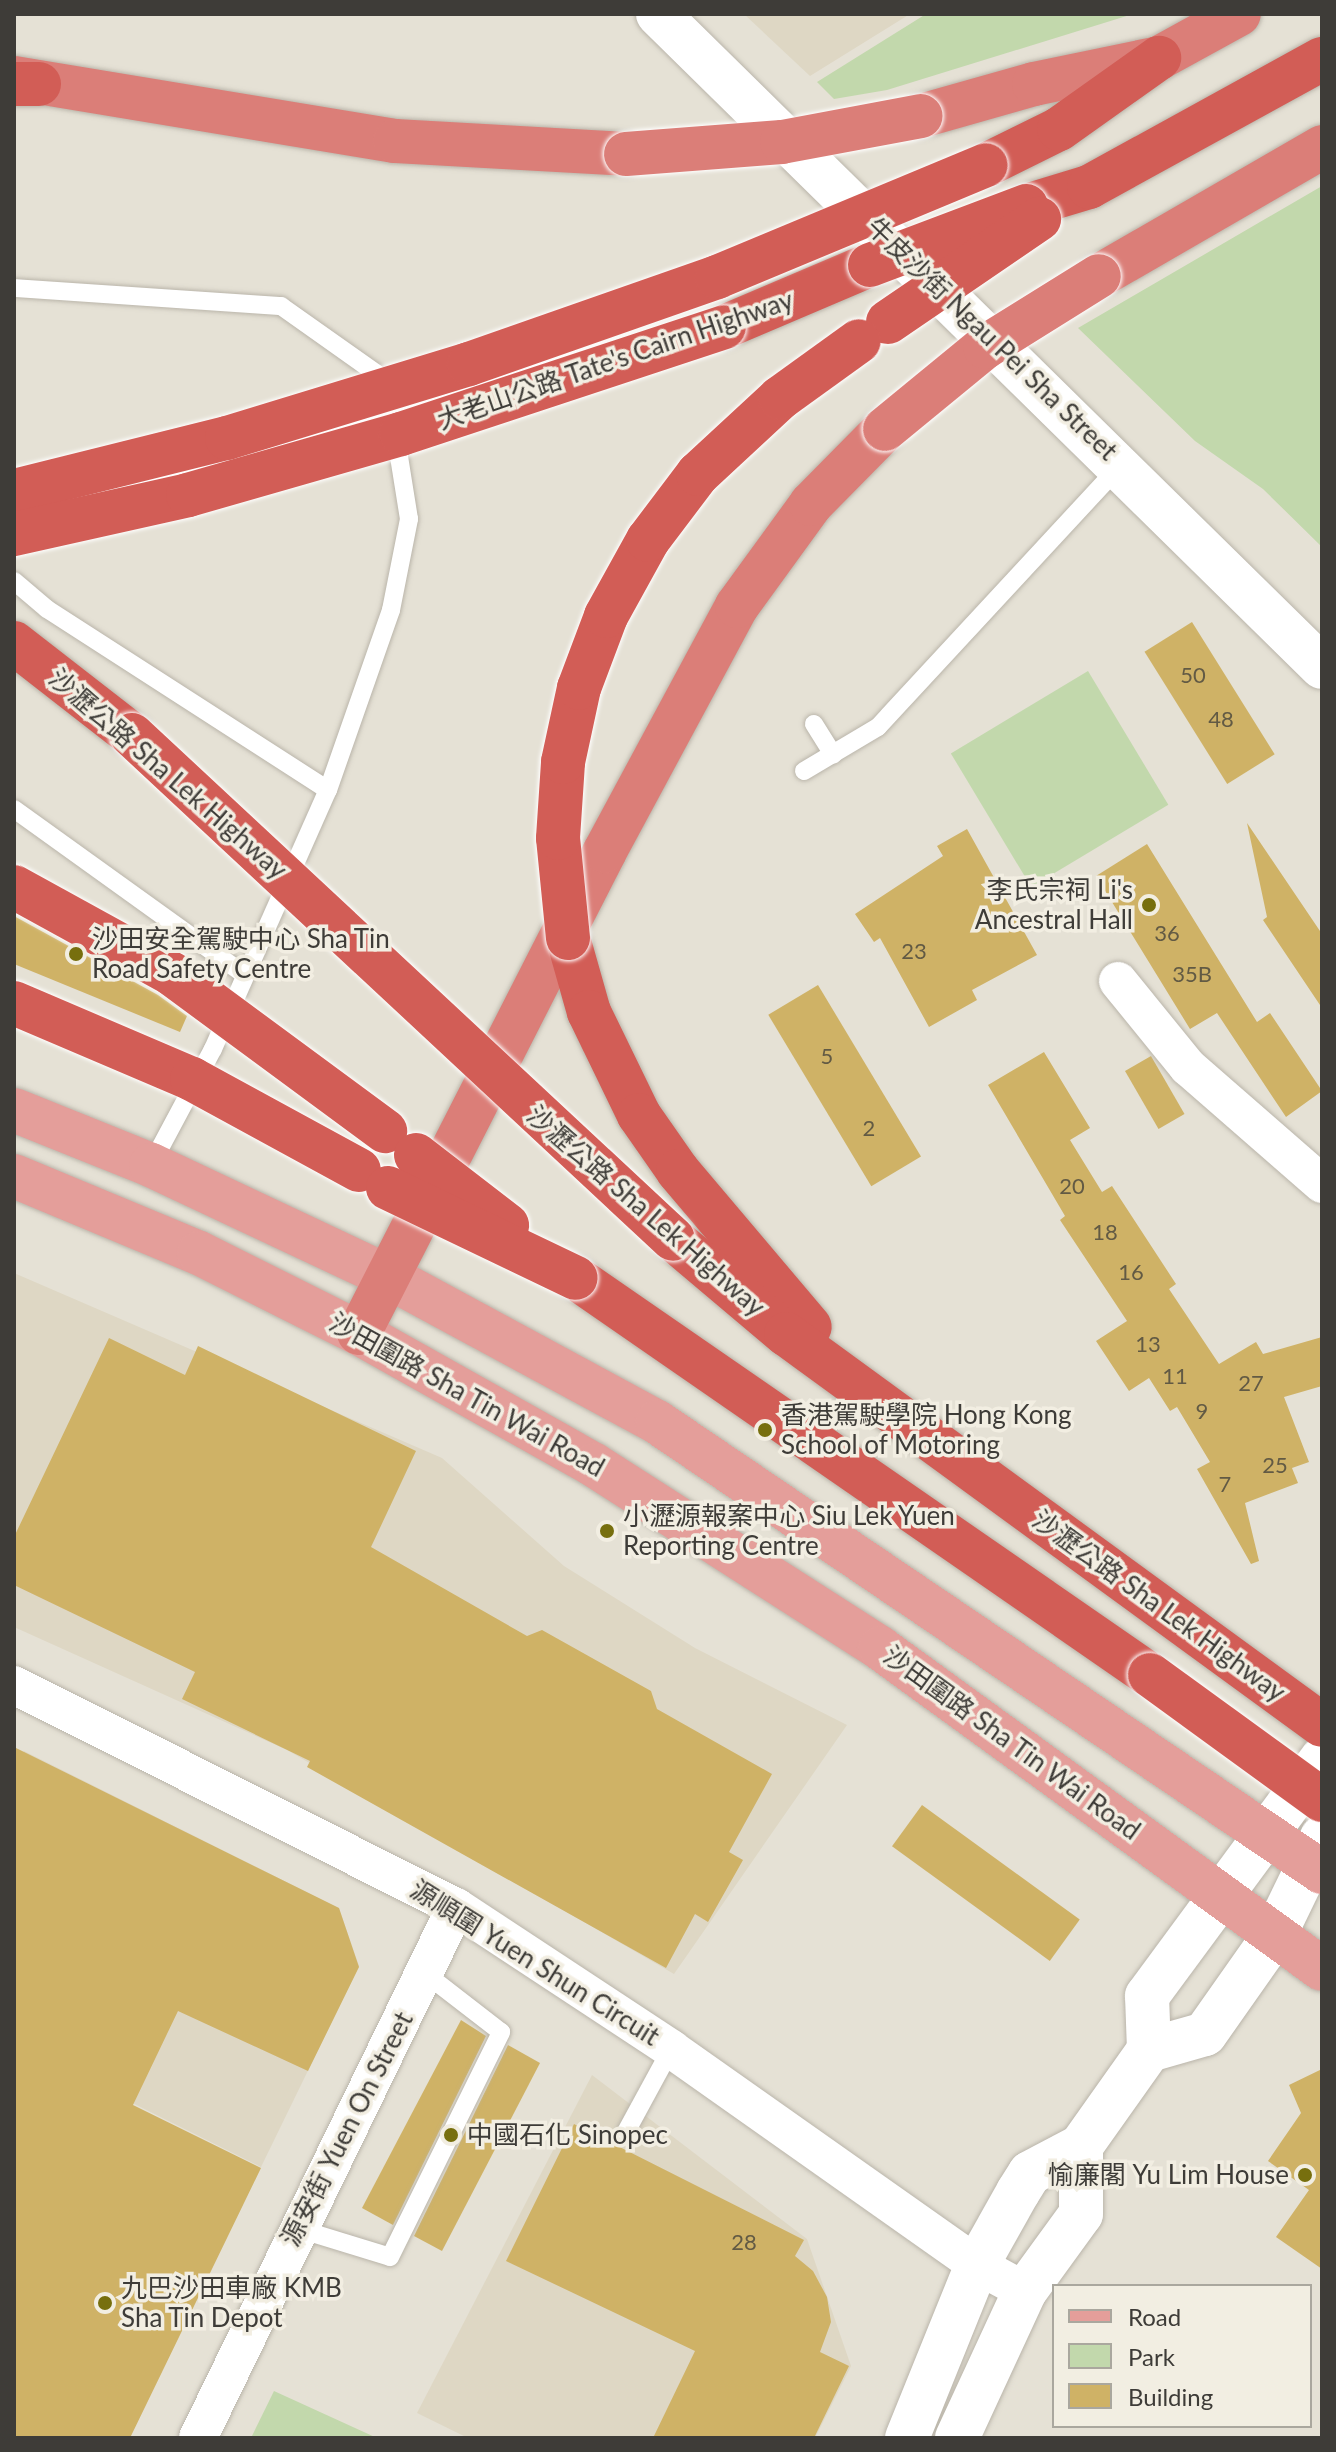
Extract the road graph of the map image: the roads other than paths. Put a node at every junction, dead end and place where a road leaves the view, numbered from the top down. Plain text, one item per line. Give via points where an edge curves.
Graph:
1 (658, 14) edge
2 (1239, 14) edge
3 (1159, 58) junction
4 (1322, 59) edge
5 (22, 82) edge
6 (1322, 147) edge
7 (1033, 212) junction
8 (14, 288) edge
9 (1121, 465) junction
10 (14, 491) edge
11 (14, 534) edge
12 (14, 581) edge
13 (14, 643) edge
14 (1322, 667) edge
15 (814, 724) dead end
16 (833, 754) junction
17 (804, 771) dead end
18 (328, 790) junction
19 (14, 809) edge
20 (14, 887) edge
21 (245, 975) junction
22 (1118, 981) dead end
23 (14, 1003) edge
24 (14, 1110) edge
25 (151, 1165) junction
26 (14, 1176) edge
27 (1322, 1184) edge
28 (387, 1276) junction
29 (576, 1278) junction
30 (359, 1333) junction
31 (888, 1405) junction
32 (14, 1685) edge
33 (1322, 1725) edge
34 (1322, 1759) edge
35 (1322, 1800) edge
36 (1263, 1833) junction
37 (1317, 1857) edge
38 (1220, 1897) junction
39 (456, 1907) junction
40 (1274, 1936) junction
41 (1322, 1969) edge
42 (426, 1974) junction
43 (671, 2049) junction
44 (1149, 2050) junction
45 (626, 2132) dead end
46 (1081, 2146) junction
47 (296, 2228) junction
48 (977, 2265) junction
49 (1025, 2291) junction
50 (198, 2438) edge
51 (907, 2438) edge
52 (957, 2438) edge

1 - 9 street, 牛皮沙街 Ngau Pei Sha Street
2 - 3 highway, 大老山公路 Tate's Cairn Highway
3 - 5 highway, bridge via 1034,84 921,116 768,144 626,154 395,141
3 - 10 highway, 大老山公路 Tate's Cairn Highway, bridge via 1059,129 986,165 717,277 484,359 227,438
4 - 7 highway via 1089,187
6 - 28 highway, bridge via 985,347 885,429 811,504 737,606
7 - 11 highway, 大老山公路 Tate's Cairn Highway, bridge via 569,380 188,495
7 - 31 highway, bridge via 811,375 698,474 648,540 606,616 576,700 563,762 558,838 568,938 589,1012 622,1087 700,1197 810,1327
8 - 18 lane via 281,306 377,374 401,449 409,519 391,610
9 - 14 street, 牛皮沙街 Ngau Pei Sha Street
9 - 16 lane via 878,727
12 - 18 lane via 47,609
13 - 31 highway, 沙瀝公路 Sha Lek Highway, bridge via 132,735 234,826 474,1059 663,1229 786,1334
15 - 16 lane
16 - 17 lane
18 - 21 lane
19 - 21 lane
20 - 29 highway, bridge via 172,974 250,1027
21 - 25 lane via 213,1049
22 - 27 street via 1188,1067
23 - 29 highway, bridge via 192,1079 388,1188
24 - 25 main road
25 - 28 main road
26 - 30 main road, 沙田圍路 Sha Tin Wai Road via 199,1253
28 - 30 highway
28 - 36 main road via 668,1428
29 - 35 highway, bridge
30 - 38 main road, 沙田圍路 Sha Tin Wai Road via 594,1465 807,1600
31 - 33 highway, 沙瀝公路 Sha Lek Highway
32 - 39 street, 源順圍 Yuen Shun Circuit
34 - 36 street
36 - 37 main road
36 - 38 street
37 - 40 street
38 - 40 main road, 沙田圍路 Sha Tin Wai Road
38 - 44 street via 1147,1996
39 - 42 street, 源安街 Yuen On Street
39 - 43 street, 源順圍 Yuen Shun Circuit
40 - 41 main road, 沙田圍路 Sha Tin Wai Road
40 - 44 street via 1205,2034
42 - 47 street, 源安街 Yuen On Street
42 - 47 lane via 501,2032 390,2257
43 - 45 lane
43 - 48 street, 源順圍 Yuen Shun Circuit
44 - 46 street
46 - 48 street via 1030,2173
46 - 49 street via 1081,2214
47 - 50 street, 源安街 Yuen On Street
48 - 49 street, 源順圍 Yuen Shun Circuit
48 - 51 street
49 - 52 street

